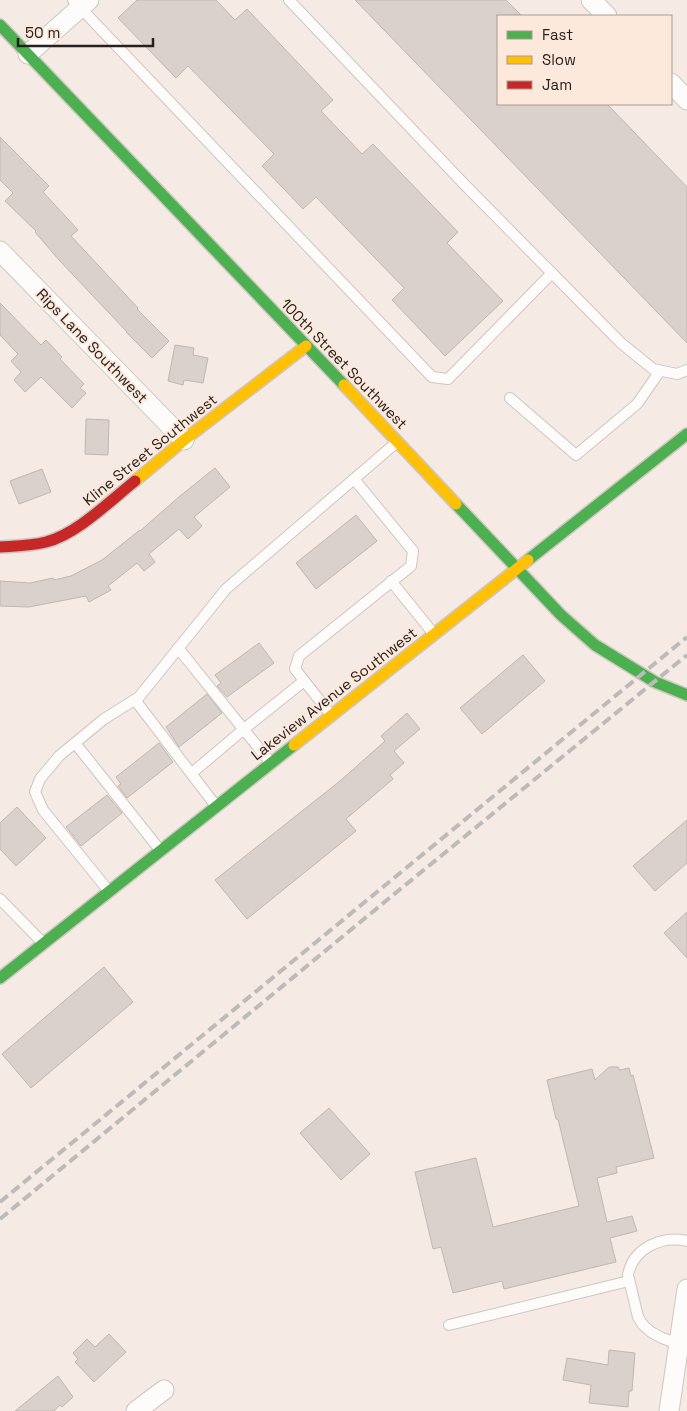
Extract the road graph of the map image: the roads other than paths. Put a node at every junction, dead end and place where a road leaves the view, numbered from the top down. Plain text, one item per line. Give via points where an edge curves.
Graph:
1 (289, 0) edge
2 (591, 0) edge
3 (81, 2) edge
4 (606, 15) edge
5 (0, 25) edge
6 (28, 54) junction
7 (672, 84) edge
8 (687, 100) edge
9 (0, 251) edge
10 (552, 273) junction
11 (306, 346) junction
12 (687, 370) edge
13 (660, 371) junction
14 (510, 398) dead end
15 (687, 434) edge
16 (184, 440) junction
17 (398, 441) junction
18 (354, 479) junction
19 (0, 547) edge
20 (516, 569) junction
21 (391, 581) junction
22 (434, 634) junction
23 (178, 648) junction
24 (304, 681) junction
25 (687, 695) edge
26 (135, 700) junction
27 (332, 715) junction
28 (244, 729) junction
29 (75, 743) junction
30 (271, 763) junction
31 (192, 774) junction
32 (217, 806) junction
33 (161, 850) junction
34 (109, 891) junction
35 (0, 899) edge
36 (43, 944) junction
37 (0, 978) edge
38 (687, 1241) edge
39 (628, 1281) junction
40 (687, 1289) edge
41 (449, 1326) dead end
42 (679, 1344) junction
43 (164, 1390) dead end
44 (136, 1411) edge
45 (668, 1411) edge

1 - 10 lane
2 - 4 street
3 - 6 street
3 - 10 lane via 432,378 448,380
5 - 6 street, 100th Street Southwest
6 - 11 street, 100th Street Southwest
7 - 8 street
9 - 16 street, Rips Lane Southwest
10 - 13 lane via 622,343 653,370
11 - 16 street, Kline Street Southwest
11 - 17 street, 100th Street Southwest
12 - 13 lane via 677,374
13 - 14 lane via 636,404 576,455
15 - 20 street, Lakeview Avenue Southwest
16 - 19 street, Kline Street Southwest via 70,532 47,542
17 - 18 lane
17 - 20 street, 100th Street Southwest
18 - 21 lane via 413,551 411,566
18 - 23 lane via 226,589
20 - 22 street, Lakeview Avenue Southwest
20 - 25 street, 100th Street Southwest via 594,645 655,682
21 - 22 lane
21 - 24 lane via 299,656 295,669
22 - 27 street, Lakeview Avenue Southwest
23 - 26 lane
23 - 28 lane
24 - 27 lane
24 - 28 lane
26 - 29 lane via 104,719
26 - 31 lane
27 - 30 street, Lakeview Avenue Southwest
28 - 30 lane
28 - 31 lane
29 - 33 lane
29 - 34 lane via 40,779 35,792 43,810
30 - 32 street, Lakeview Avenue Southwest
31 - 32 lane
32 - 33 street, Lakeview Avenue Southwest
33 - 34 street, Lakeview Avenue Southwest
34 - 36 street, Lakeview Avenue Southwest
35 - 36 lane
36 - 37 street, Lakeview Avenue Southwest
38 - 39 lane via 650,1245 631,1264
39 - 41 lane
39 - 42 lane via 643,1325 662,1338
40 - 42 street
42 - 45 street
43 - 44 street

